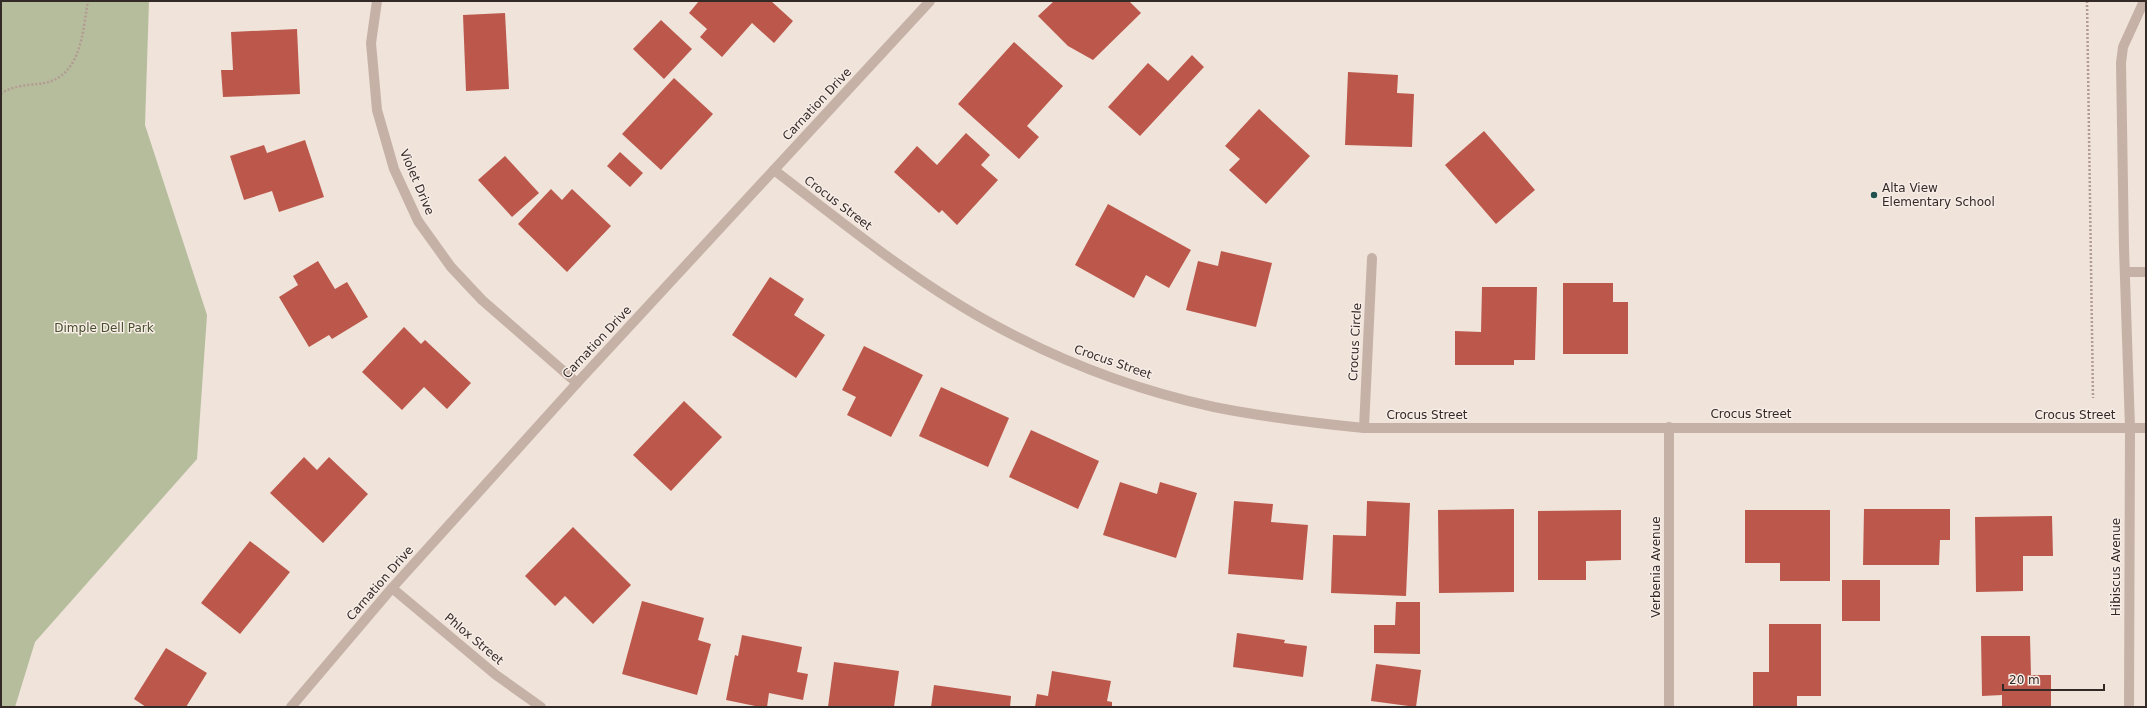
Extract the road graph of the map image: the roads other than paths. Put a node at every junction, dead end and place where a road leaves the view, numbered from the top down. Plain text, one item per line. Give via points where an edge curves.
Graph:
1 (376, 1) edge
2 (930, 1) edge
3 (2144, 1) edge
4 (774, 170) junction
5 (1372, 258) dead end
6 (2125, 272) junction
7 (2146, 272) edge
8 (577, 384) junction
9 (1669, 427) junction
10 (1364, 428) junction
11 (2130, 428) junction
12 (2146, 428) edge
13 (392, 588) junction
14 (292, 707) edge
15 (541, 707) edge
16 (1670, 707) edge
17 (2129, 707) edge

1 - 8 street, Violet Drive via 371,43 377,110 394,169 418,221 452,267 482,300
2 - 4 street, Carnation Drive
3 - 6 street, Hibiscus Avenue via 2123,47 2121,63
4 - 8 street, Carnation Drive
4 - 10 street, Crocus Street via 913,275 997,327 1063,359 1134,384 1213,406 1293,421
5 - 10 street, Crocus Circle
6 - 7 street
6 - 11 street, Hibiscus Avenue
8 - 13 street, Carnation Drive
9 - 10 street, Crocus Street
9 - 11 street, Crocus Street
9 - 16 street, Verbenia Avenue
11 - 12 street, Crocus Street
11 - 17 street, Hibiscus Avenue
13 - 14 street, Carnation Drive
13 - 15 street, Phlox Street via 496,675

